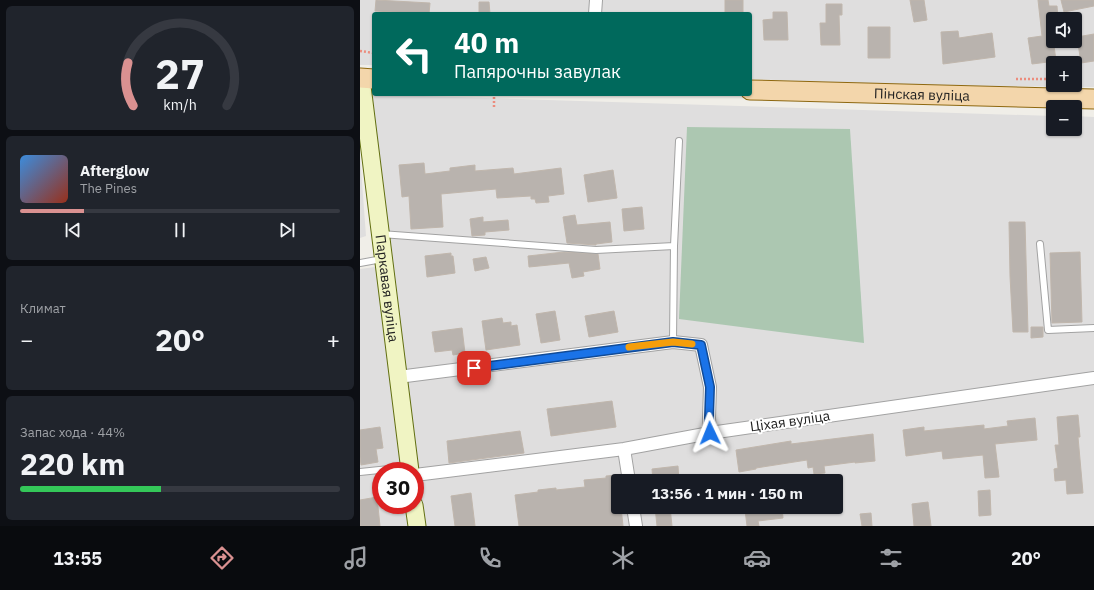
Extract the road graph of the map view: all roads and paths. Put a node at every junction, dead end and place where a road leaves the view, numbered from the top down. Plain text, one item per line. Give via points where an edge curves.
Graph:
1 (596, 0) edge
2 (595, 12) edge
3 (360, 51) edge
4 (372, 53) edge
5 (365, 78) edge
6 (752, 90) edge
7 (494, 96) edge
8 (1094, 99) edge
9 (494, 107) dead end
10 (679, 140) dead end
11 (380, 234) junction
12 (1040, 244) dead end
13 (674, 246) junction
14 (383, 259) junction
15 (360, 263) edge
16 (1094, 328) edge
17 (673, 342) junction
18 (398, 377) junction
19 (1094, 378) edge
20 (710, 433) junction
21 (624, 449) junction
22 (410, 462) edge
23 (424, 470) edge
24 (360, 472) edge
25 (372, 472) edge
26 (628, 474) edge
27 (415, 514) edge
28 (634, 514) edge
29 (417, 526) edge
30 (636, 526) edge

1 - 2 street
3 - 4 path
5 - 11 street, Паркавая вуліца via 364,105
6 - 8 main road, Пінская вуліца
7 - 9 path
10 - 13 lane
11 - 13 lane via 596,250
11 - 14 street, Паркавая вуліца
12 - 16 lane via 1048,330
13 - 17 lane
14 - 15 lane
14 - 18 street, Паркавая вуліца
17 - 18 street
17 - 20 street via 701,345 710,387
18 - 22 street, Паркавая вуліца
19 - 20 street, Ціхая вуліца
20 - 21 street, Ціхая вуліца
21 - 23 street, Ціхая вуліца
21 - 26 street
24 - 25 lane
27 - 29 street
28 - 30 street

